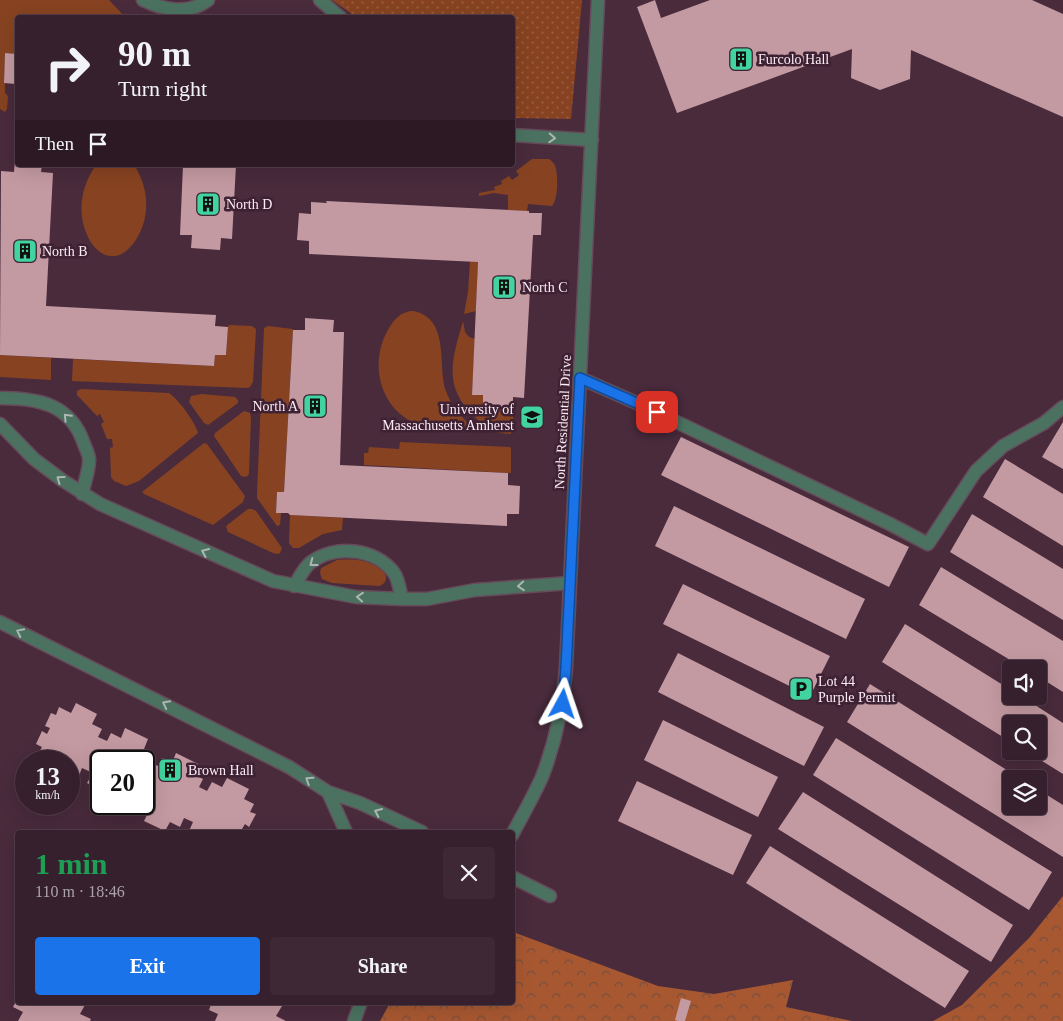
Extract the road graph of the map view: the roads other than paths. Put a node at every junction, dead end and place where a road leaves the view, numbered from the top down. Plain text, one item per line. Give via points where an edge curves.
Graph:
1 (143, 0) edge
2 (208, 0) edge
3 (320, 0) edge
4 (598, 0) edge
5 (338, 15) edge
6 (515, 135) edge
7 (592, 140) junction
8 (580, 378) junction
9 (0, 398) edge
10 (1063, 407) edge
11 (0, 424) edge
12 (82, 494) junction
13 (570, 583) junction
14 (294, 586) junction
15 (402, 600) junction
16 (0, 622) edge
17 (328, 792) junction
18 (345, 830) edge
19 (418, 830) edge
20 (515, 830) edge
21 (515, 878) edge
22 (550, 896) dead end
23 (360, 1005) edge
24 (354, 1021) edge

1 - 2 lane via 169,10 203,4
3 - 5 lane
4 - 7 lane, North Residential Drive
6 -> 7 lane
7 - 8 lane, North Residential Drive
8 - 10 lane via 928,544 976,471 1003,446 1044,423
8 - 13 lane, North Residential Drive
12 -> 9 lane via 89,459 80,432 65,413 44,402
12 -> 11 lane via 34,459
14 -> 12 lane via 259,576
13 -> 15 lane via 475,590
13 - 20 lane, North Residential Drive via 563,704 541,778
15 -> 14 lane via 356,597
15 -> 14 lane via 396,575 388,566 372,556 350,550 326,554 309,564
17 -> 16 lane via 289,767
17 - 18 lane
19 -> 17 lane
21 - 22 lane
23 - 24 lane

